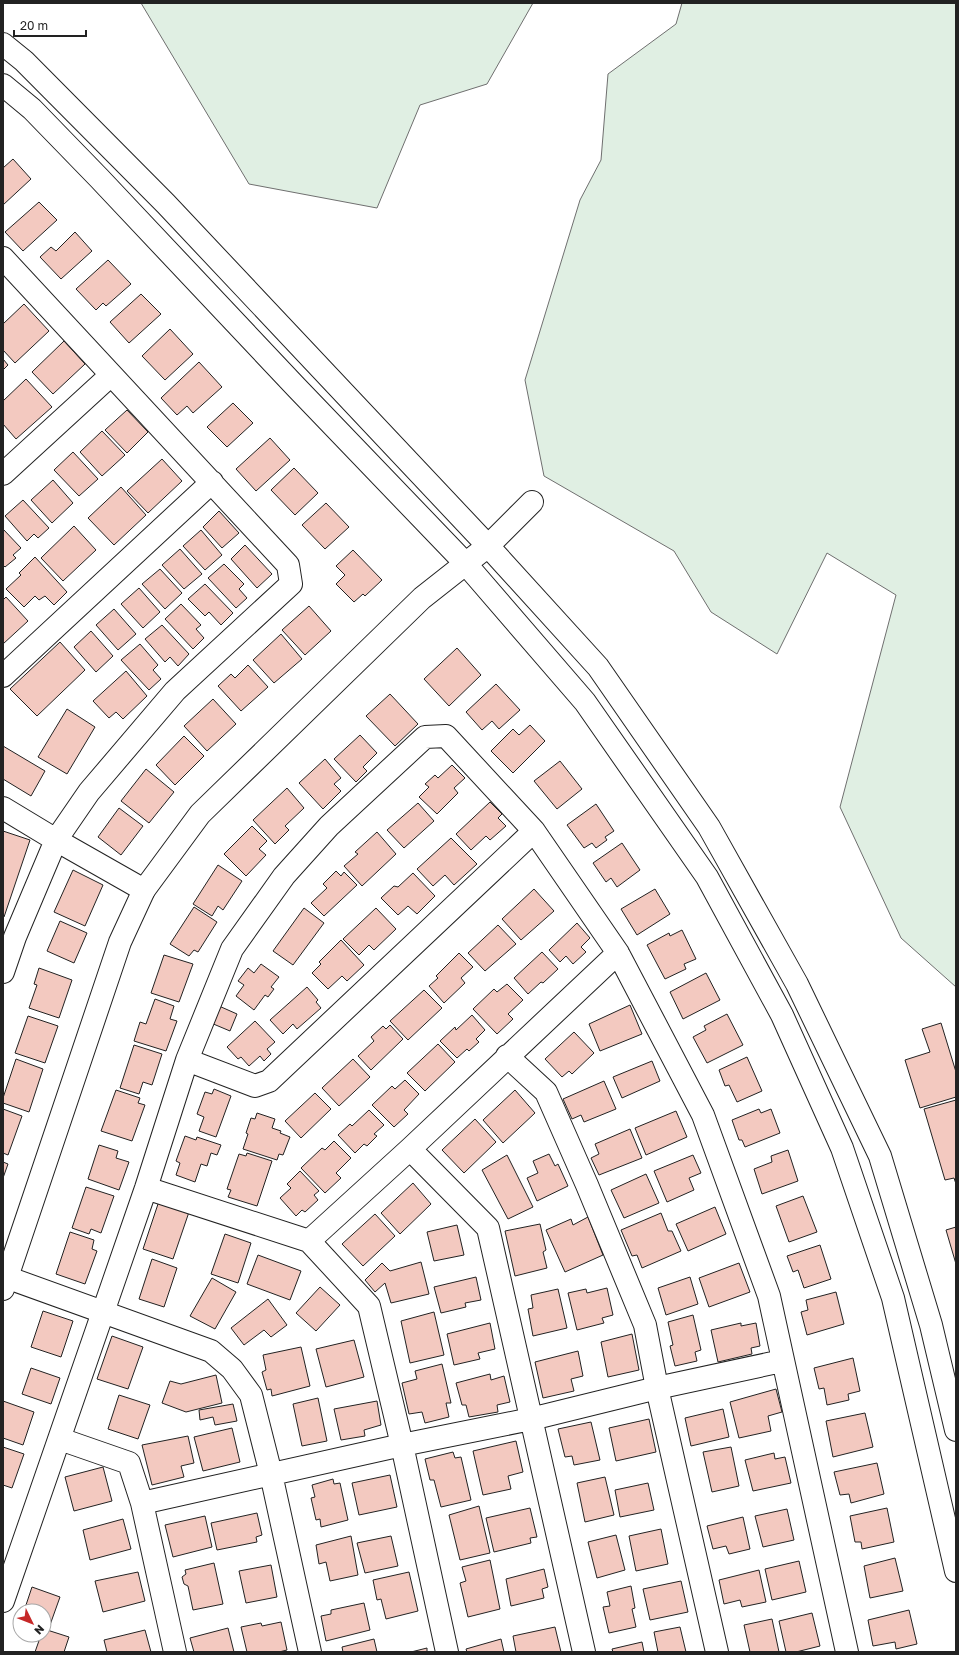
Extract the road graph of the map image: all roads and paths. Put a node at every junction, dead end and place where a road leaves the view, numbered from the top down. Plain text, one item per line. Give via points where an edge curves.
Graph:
1 (3, 44) edge
2 (3, 85) edge
3 (7, 271) edge
4 (111, 375) junction
5 (3, 474) edge
6 (212, 482) junction
7 (532, 502) dead end
8 (488, 546) junction
9 (465, 563) junction
10 (3, 676) edge
11 (3, 808) edge
12 (534, 831) junction
13 (56, 840) junction
14 (144, 890) junction
15 (618, 953) junction
16 (3, 972) edge
17 (507, 1056) junction
18 (187, 1060) junction
19 (410, 1149) junction
20 (146, 1188) junction
21 (309, 1241) junction
22 (4, 1281) edge
23 (102, 1312) junction
24 (782, 1361) junction
25 (657, 1388) junction
26 (531, 1419) junction
27 (956, 1430) edge
28 (60, 1438) junction
29 (402, 1445) junction
30 (271, 1474) junction
31 (142, 1503) junction
32 (956, 1571) edge
33 (3, 1601) edge
34 (175, 1652) edge
35 (310, 1652) edge
36 (447, 1652) edge
37 (584, 1652) edge
38 (717, 1652) edge
39 (847, 1652) edge

1 - 8 street via 24,61 166,204
2 - 9 street via 32,109 99,178
3 - 4 street
4 - 5 street
4 - 6 street
6 - 10 street
6 - 13 street via 288,566 291,584 175,690 89,792
7 - 8 street
8 - 9 street
8 - 27 street via 598,667 709,827 798,984 880,1156 931,1325
9 - 14 street via 422,598 200,814
9 - 32 street via 585,702 707,877 782,1014 842,1148 893,1298
11 - 13 street
12 - 15 street
12 - 18 street via 269,1081 255,1086
12 - 18 street via 446,736 425,737 329,826 284,876 232,949
13 - 14 street
13 - 16 street
14 - 22 street via 120,942
15 - 17 street
15 - 24 street via 703,1115 769,1296
17 - 19 street
17 - 25 street via 546,1092 645,1326
18 - 20 street
19 - 21 street
19 - 26 street via 488,1228
20 - 21 street
20 - 23 street
21 - 29 street via 369,1306
22 - 23 street
23 - 28 street
23 - 30 street via 210,1351 232,1369 250,1395
24 - 25 street
24 - 39 street
25 - 26 street
25 - 38 street
26 - 29 street
26 - 37 street
28 - 31 street via 129,1463
28 - 33 street
29 - 30 street
29 - 36 street
30 - 31 street
30 - 35 street
31 - 34 street

